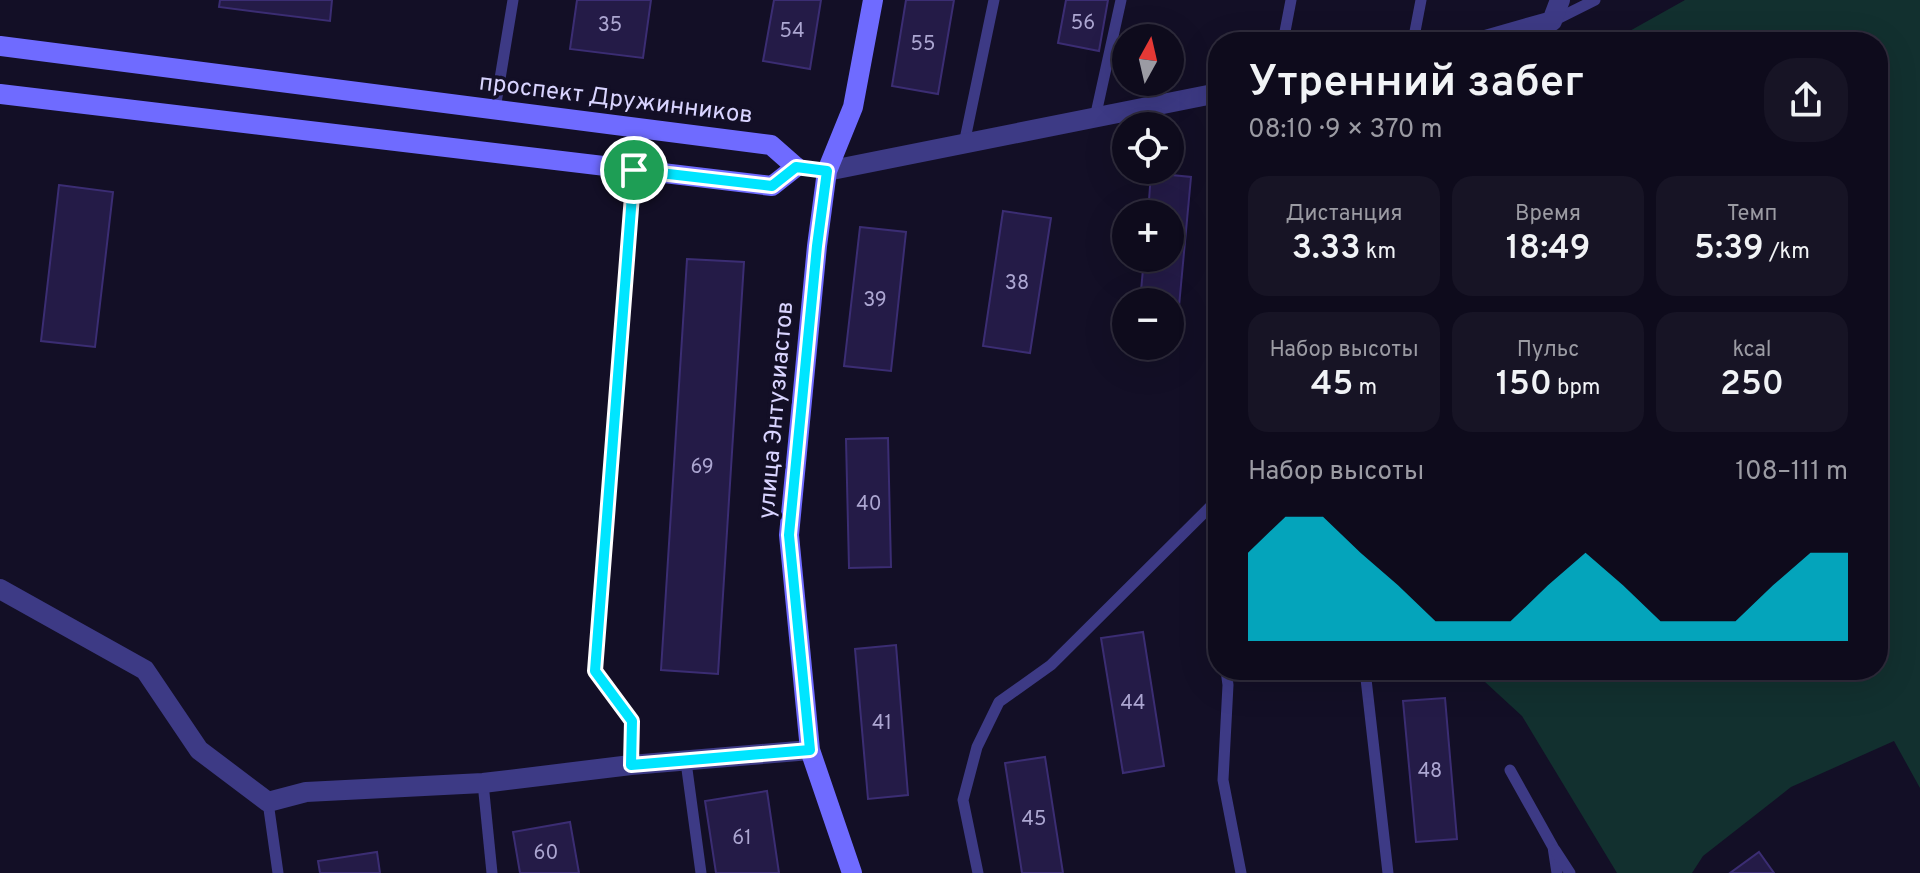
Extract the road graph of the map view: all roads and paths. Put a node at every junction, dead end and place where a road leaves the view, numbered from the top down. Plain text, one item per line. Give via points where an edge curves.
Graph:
1 (513, 0) edge
2 (873, 0) edge
3 (994, 0) edge
4 (1121, 0) edge
5 (1291, 0) edge
6 (1421, 0) edge
7 (1560, 0) edge
8 (1595, 0) edge
9 (1552, 21) junction
10 (1285, 32) edge
11 (1415, 32) edge
12 (1533, 32) edge
13 (0, 46) edge
14 (0, 94) edge
15 (1208, 95) edge
16 (495, 109) junction
17 (1095, 118) junction
18 (964, 144) junction
19 (796, 167) junction
20 (634, 170) junction
21 (827, 171) junction
22 (1208, 509) edge
23 (0, 589) edge
24 (1227, 680) edge
25 (1366, 680) edge
26 (810, 750) junction
27 (686, 762) junction
28 (631, 765) junction
29 (1510, 770) dead end
30 (483, 783) junction
31 (268, 802) junction
32 (1553, 847) junction
33 (278, 873) edge
34 (492, 873) edge
35 (701, 873) edge
36 (852, 873) edge
37 (978, 873) edge
38 (1241, 873) edge
39 (1388, 873) edge
40 (1557, 873) edge
41 (1570, 873) edge

1 - 16 lane
2 - 21 street, улица Энтузиастов via 853,107
3 - 18 lane
4 - 17 lane
5 - 10 lane
6 - 11 lane
7 - 9 street
8 - 9 lane
9 - 12 street
13 - 16 street, проспект Дружинников
14 - 20 street
15 - 17 street
16 - 19 street, проспект Дружинников via 771,145
17 - 18 street
18 - 21 street
19 - 20 street via 772,186
19 - 21 street
20 - 28 lane via 595,671 632,721
21 - 26 street, улица Энтузиастов via 789,535
22 - 37 lane via 1051,665 999,702 977,747 963,800
23 - 31 street via 145,670 199,750
24 - 38 lane via 1223,780
25 - 39 lane
26 - 27 street
26 - 36 street, улица Энтузиастов
27 - 28 street
27 - 35 lane
28 - 30 street
29 - 32 lane
30 - 31 street via 306,792
30 - 34 lane
31 - 33 lane
32 - 40 lane
32 - 41 lane

